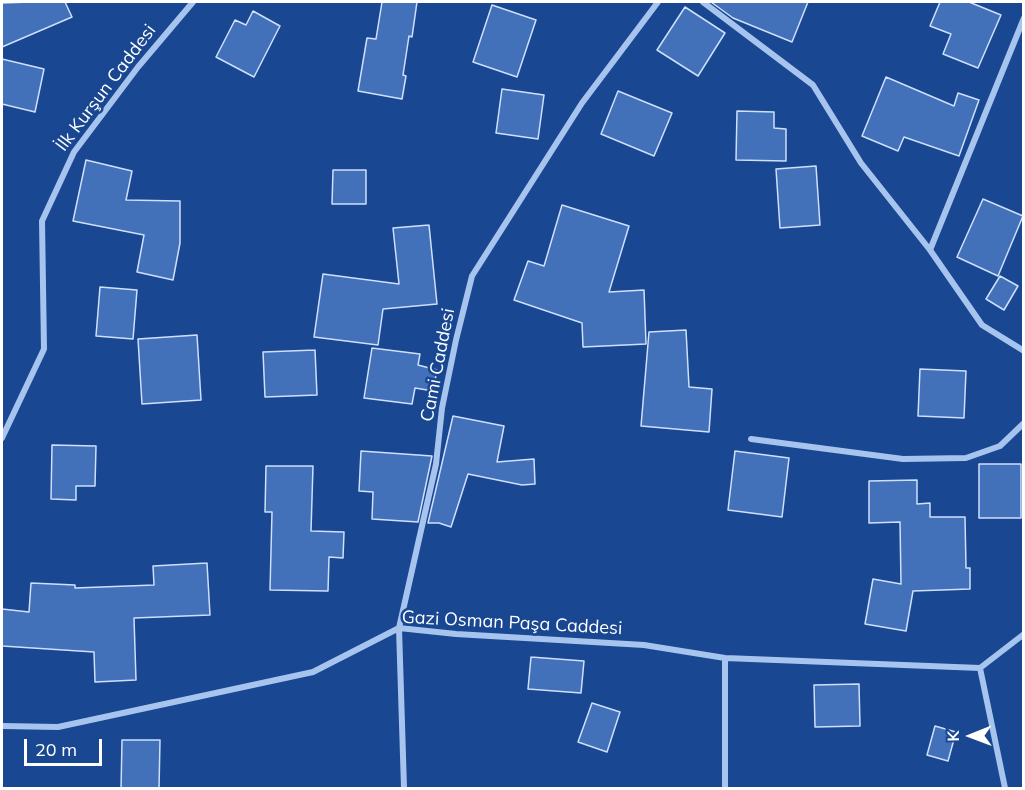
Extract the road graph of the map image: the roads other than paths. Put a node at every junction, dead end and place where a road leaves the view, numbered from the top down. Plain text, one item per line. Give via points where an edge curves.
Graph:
1 (193, 2) edge
2 (658, 2) edge
3 (703, 2) edge
4 (1023, 18) edge
5 (930, 250) junction
6 (1023, 351) edge
7 (1023, 423) edge
8 (2, 438) edge
9 (751, 439) dead end
10 (399, 628) junction
11 (1023, 634) edge
12 (725, 658) junction
13 (980, 668) junction
14 (2, 726) edge
15 (404, 789) edge
16 (725, 789) edge
17 (1005, 789) edge

1 - 8 street, İlk Kurşun Caddesi via 138,66 74,152 42,221 44,349
2 - 10 street, Cami Caddesi via 582,103 472,276 453,351 436,464
3 - 5 street via 813,85 861,163
4 - 5 street
5 - 6 street via 982,325
7 - 9 street via 1000,446 966,458 903,459
10 - 12 street, Gazi Osman Paşa Caddesi via 644,645
10 - 14 street, Gazi Osman Paşa Caddesi via 313,672 58,727
10 - 15 street, Cami Caddesi
11 - 13 street
12 - 13 street, Gazi Osman Paşa Caddesi
12 - 16 street
13 - 17 street

